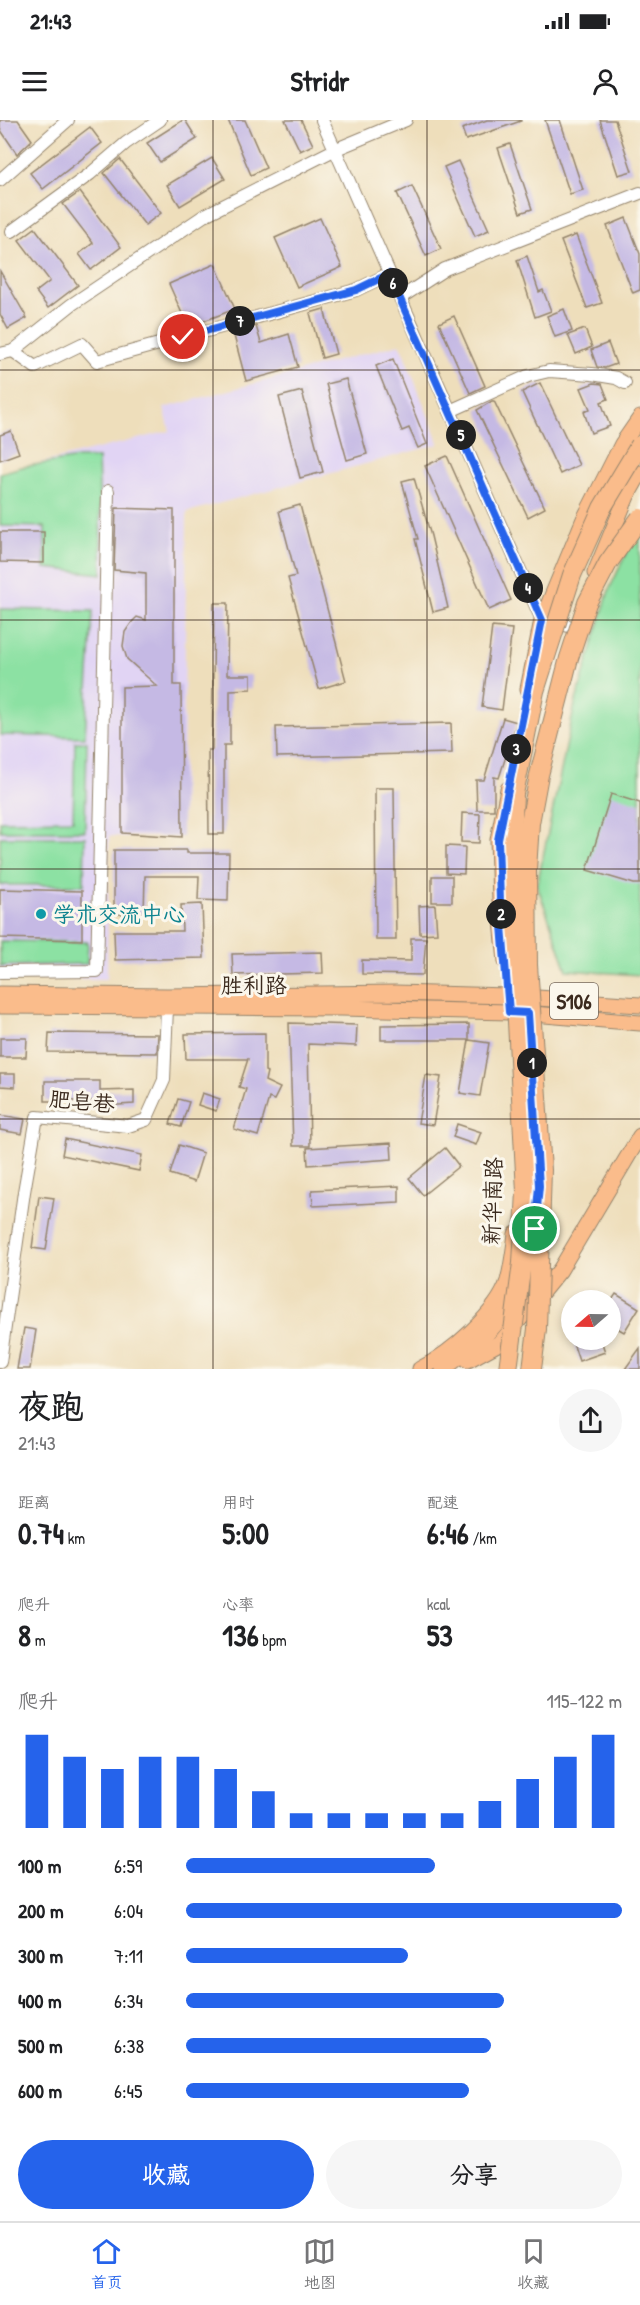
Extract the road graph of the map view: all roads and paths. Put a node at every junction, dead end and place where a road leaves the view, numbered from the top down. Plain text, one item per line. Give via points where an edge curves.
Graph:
1 (68, 120) edge
2 (160, 120) edge
3 (322, 120) edge
4 (406, 120) edge
5 (334, 150) junction
6 (0, 180) edge
7 (640, 194) edge
8 (12, 231) dead end
9 (389, 274) junction
10 (399, 298) junction
11 (13, 351) junction
12 (0, 354) edge
13 (624, 383) dead end
14 (450, 411) junction
15 (640, 418) edge
16 (640, 445) edge
17 (640, 473) edge
18 (108, 491) dead end
19 (640, 518) edge
20 (542, 620) junction
21 (573, 627) junction
22 (0, 972) edge
23 (0, 994) edge
24 (508, 996) junction
25 (526, 997) junction
26 (640, 1005) edge
27 (0, 1006) edge
28 (167, 1008) junction
29 (509, 1012) junction
30 (528, 1013) junction
31 (640, 1023) edge
32 (640, 1136) edge
33 (0, 1362) edge
34 (420, 1369) edge
35 (445, 1369) edge
36 (508, 1369) edge
37 (532, 1369) edge

1 - 6 street
2 - 8 street
3 - 5 street
4 - 5 street
5 - 9 street
5 - 11 street via 206,215 71,305
7 - 10 street via 445,269
9 - 10 street
9 - 11 street via 356,290 97,361 82,344 34,367
10 - 14 street
11 - 12 street
13 - 14 street via 592,374 549,371 528,376
14 - 20 street
15 - 20 main road, 新华南路 via 622,444 584,519
16 - 36 highway, bridge via 602,508 572,575 535,691 514,794 510,889 526,1192 520,1286
17 - 21 main road
18 - 22 street via 97,971
19 - 37 highway, bridge via 608,563 587,603 569,658 530,823 528,966 542,1170
20 - 21 street
20 - 24 main road, 新华南路 via 498,840
21 - 25 main road via 518,835
23 - 24 main road, 胜利路
24 - 25 main road, S106
24 - 29 main road, 新华南路
25 - 26 main road, S106
25 - 30 main road
27 - 28 main road, 胜利路
28 - 29 main road, 胜利路
28 - 33 street, 肥皂巷 via 164,1080 146,1120 128,1126 37,1117
29 - 30 main road, 胜利路
29 - 34 main road, 新华南路 via 518,1219 508,1283 484,1321
30 - 31 main road, 胜利路
30 - 35 main road via 539,1186 529,1271 497,1323 476,1346
32 - 35 main road via 560,1270 527,1312 501,1342

